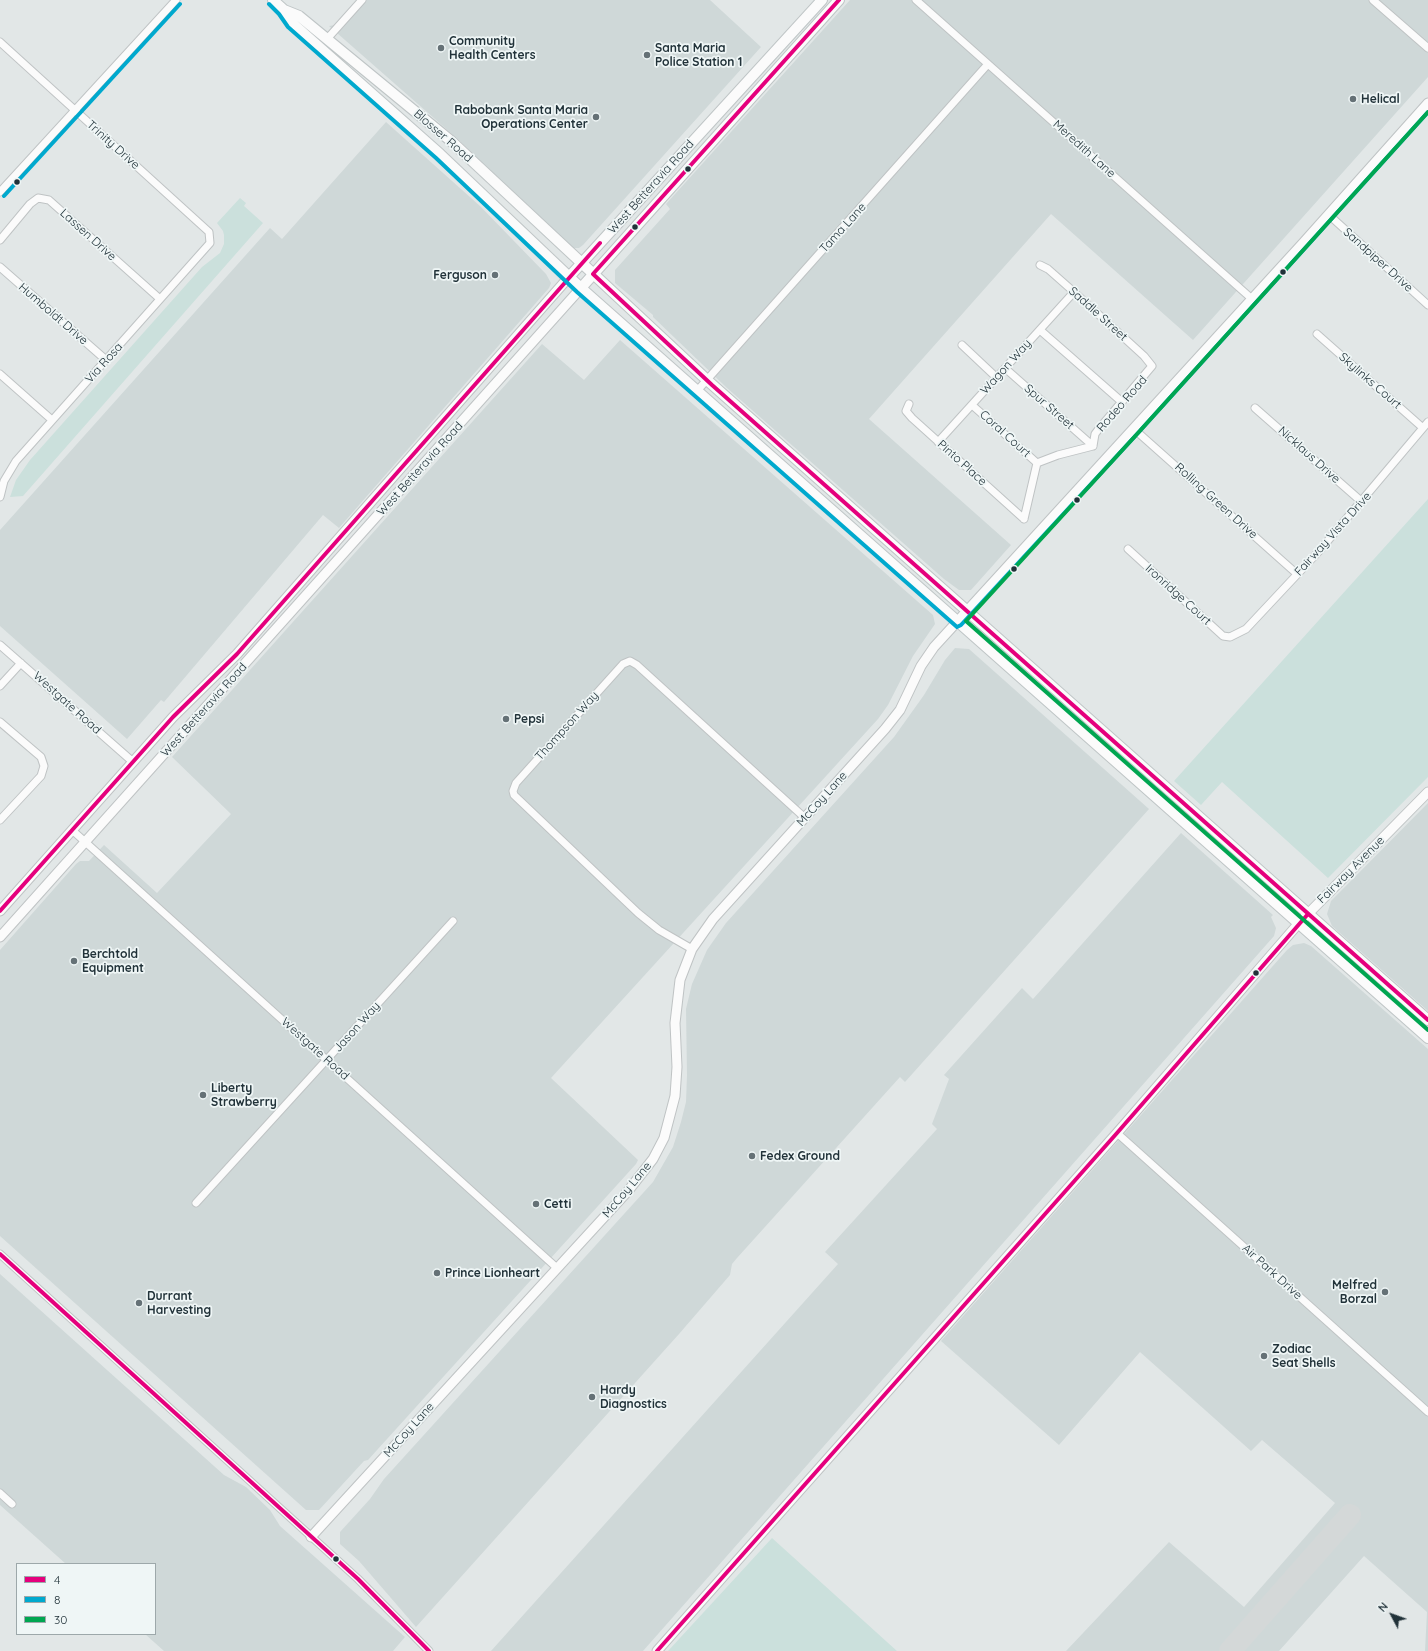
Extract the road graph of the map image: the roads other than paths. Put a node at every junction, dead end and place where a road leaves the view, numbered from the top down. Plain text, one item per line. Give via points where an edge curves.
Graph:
1 (176, 0) edge
2 (273, 0) edge
3 (362, 0) edge
4 (822, 0) edge
5 (839, 0) edge
6 (916, 0) edge
7 (1372, 0) edge
8 (284, 10) junction
9 (327, 39) junction
10 (0, 42) edge
11 (1428, 48) edge
12 (988, 64) junction
13 (1428, 102) edge
14 (76, 111) junction
15 (0, 192) edge
16 (1328, 214) junction
17 (209, 232) joint
18 (0, 240) edge
19 (581, 264) junction
20 (1040, 265) dead end
21 (0, 267) edge
22 (592, 274) junction
23 (569, 277) junction
24 (581, 288) junction
25 (1074, 292) junction
26 (160, 299) junction
27 (1252, 299) junction
28 (1428, 305) edge
29 (1040, 330) junction
30 (1317, 334) dead end
31 (962, 346) dead end
32 (106, 360) junction
33 (1152, 366) joint
34 (1006, 368) junction
35 (0, 374) edge
36 (997, 378) junction
37 (707, 380) junction
38 (697, 391) junction
39 (1122, 402) junction
40 (909, 404) dead end
41 (972, 405) junction
42 (1255, 408) dead end
43 (52, 420) junction
44 (1428, 422) edge
45 (1423, 428) junction
46 (1134, 429) junction
47 (938, 442) junction
48 (1093, 446) junction
49 (1037, 463) junction
50 (2, 480) edge
51 (0, 497) edge
52 (1362, 502) junction
53 (1128, 549) dead end
54 (1298, 574) junction
55 (968, 611) junction
56 (958, 621) junction
57 (1230, 637) joint
58 (0, 645) edge
59 (21, 663) junction
60 (0, 686) edge
61 (0, 722) edge
62 (133, 762) junction
63 (1428, 792) edge
64 (805, 818) junction
65 (0, 820) edge
66 (72, 830) junction
67 (86, 842) junction
68 (0, 911) edge
69 (1308, 914) junction
70 (453, 921) dead end
71 (1299, 923) junction
72 (0, 937) edge
73 (692, 949) junction
74 (1428, 1020) edge
75 (1428, 1038) edge
76 (327, 1060) junction
77 (1117, 1133) junction
78 (196, 1203) dead end
79 (0, 1254) edge
80 (557, 1268) junction
81 (1428, 1412) edge
82 (0, 1494) edge
83 (12, 1504) dead end
84 (311, 1537) junction
85 (429, 1651) edge
86 (657, 1651) edge

1 - 14 street
2 - 8 main road, Blosser Road
3 - 9 street
4 - 19 main road, West Betteravia Road
5 - 22 main road, West Betteravia Road
6 - 12 street, Meredith Lane
7 - 11 street
8 - 9 main road, Blosser Road via 299,16
8 - 23 main road, Blosser Road via 292,23 440,154
9 - 19 main road, Blosser Road via 451,141
10 - 14 street, Trinity Drive
12 - 27 street, Meredith Lane
12 - 37 street, Tama Lane
13 - 16 street, McCoy Lane
14 - 15 street
14 - 17 street, Trinity Drive
16 - 27 street, McCoy Lane
16 - 28 street, Sandpiper Drive
17 - 26 street, Via Rosa via 210,243
18 - 26 street, Lassen Drive via 30,204 38,198 49,200
19 - 22 main road, Blosser Road
19 - 23 main road, West Betteravia Road
20 - 25 street, Saddle Street
21 - 32 street, Humboldt Drive
22 - 24 main road, West Betteravia Road
22 - 37 main road, Blosser Road
23 - 24 main road, Blosser Road
23 - 62 street, West Betteravia Road via 237,654 173,717
24 - 38 main road, Blosser Road
24 - 67 street, West Betteravia Road
25 - 29 street, Wagon Way
25 - 33 street, Saddle Street
26 - 32 street, Via Rosa
27 - 46 street, McCoy Lane
29 - 34 street, Wagon Way
29 - 39 street
30 - 45 street, Skylinks Court
31 - 36 street
32 - 43 street, Via Rosa
33 - 39 street, Rodeo Road
34 - 36 street, Wagon Way
34 - 48 street, Spur Street
35 - 43 street
36 - 41 street, Wagon Way
37 - 38 street, Tama Lane
37 - 55 main road, Blosser Road
38 - 56 main road, Blosser Road
39 - 48 street, Rodeo Road via 1095,434
40 - 47 street, Pinto Place via 906,411 908,414
41 - 47 street, Wagon Way
41 - 49 street, Coral Court
42 - 52 street, Nicklaus Drive
43 - 50 street, Via Rosa
44 - 45 street, Fairway Vista Drive
45 - 52 street, Fairway Vista Drive
46 - 54 street, Rolling Green Drive
46 - 55 street, McCoy Lane
47 - 49 street, Pinto Place via 1024,519
48 - 49 street, Rodeo Road
50 - 51 street, Via Rosa
52 - 54 street, Fairway Vista Drive
53 - 57 street, Ironridge Court via 1223,636
54 - 57 street, Fairway Vista Drive via 1246,629
55 - 56 street, McCoy Lane
55 - 69 main road, Blosser Road
56 - 64 street, McCoy Lane via 934,647 921,666 900,710
56 - 71 main road, Blosser Road
58 - 59 street, Westgate Road
59 - 60 street
59 - 62 street, Westgate Road
61 - 65 street via 41,757 44,766 41,776
62 - 66 street, West Betteravia Road
63 - 69 street, Fairway Avenue
64 - 73 street, McCoy Lane via 713,919
64 - 73 street, Thompson Way via 638,665 630,661 623,664 516,783 514,795 536,817 659,930
66 - 67 street, Westgate Road
66 - 68 street, West Betteravia Road
67 - 72 street, West Betteravia Road
67 - 76 street, Westgate Road
69 - 71 street, Fairway Avenue
69 - 74 main road, Blosser Road
70 - 76 street, Jason Way
71 - 75 main road, Blosser Road
71 - 77 street, Fairway Avenue
73 - 80 street, McCoy Lane via 680,980 676,1006 675,1096 664,1138 653,1159 632,1187
76 - 78 street, Jason Way
76 - 80 street, Westgate Road
77 - 81 street, Air Park Drive
77 - 86 street, Fairway Avenue
79 - 84 street
80 - 84 street, McCoy Lane
82 - 83 street
84 - 85 street via 358,1579

